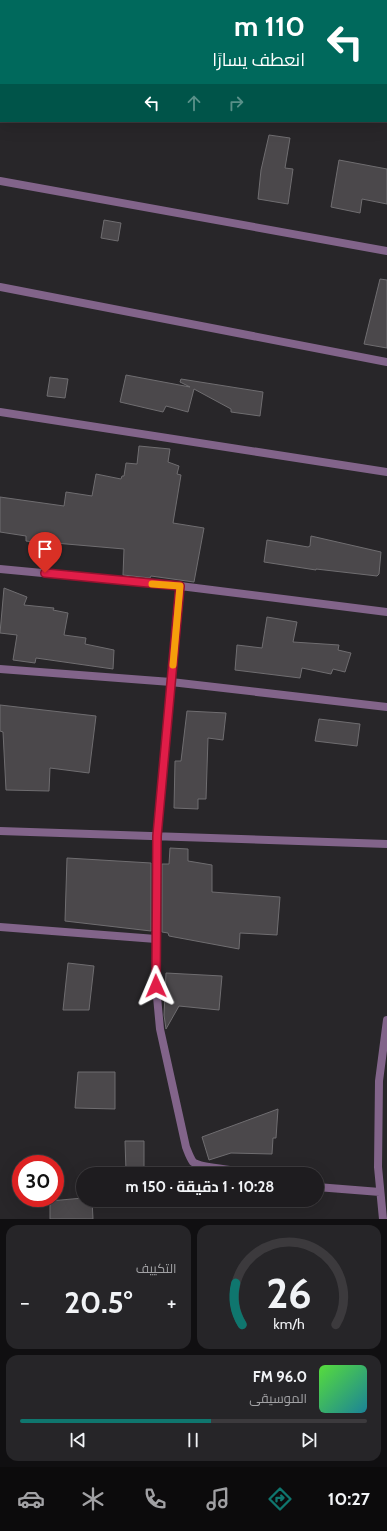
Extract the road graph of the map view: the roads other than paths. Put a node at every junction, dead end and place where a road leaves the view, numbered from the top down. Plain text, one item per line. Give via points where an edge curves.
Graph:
1 (0, 181) edge
2 (387, 251) edge
3 (0, 287) edge
4 (387, 362) edge
5 (0, 412) edge
6 (387, 472) edge
7 (0, 569) edge
8 (180, 586) junction
9 (387, 612) edge
10 (0, 669) edge
11 (171, 682) junction
12 (387, 707) edge
13 (0, 831) edge
14 (157, 836) junction
15 (387, 844) edge
16 (0, 927) edge
17 (156, 939) junction
18 (387, 1020) edge
19 (217, 1167) edge
20 (378, 1167) junction
21 (387, 1167) edge
22 (324, 1188) edge
23 (380, 1192) junction
24 (383, 1219) edge

1 - 2 street
3 - 4 street
5 - 6 street
7 - 8 street
8 - 9 street
8 - 11 street
10 - 11 street
11 - 12 street
11 - 14 street
13 - 14 street
14 - 15 street
14 - 17 street
16 - 17 street
17 - 19 street via 156,986 160,1029 186,1147 196,1164
18 - 20 street via 379,1081
20 - 21 street
20 - 23 street
22 - 23 street
23 - 24 street

